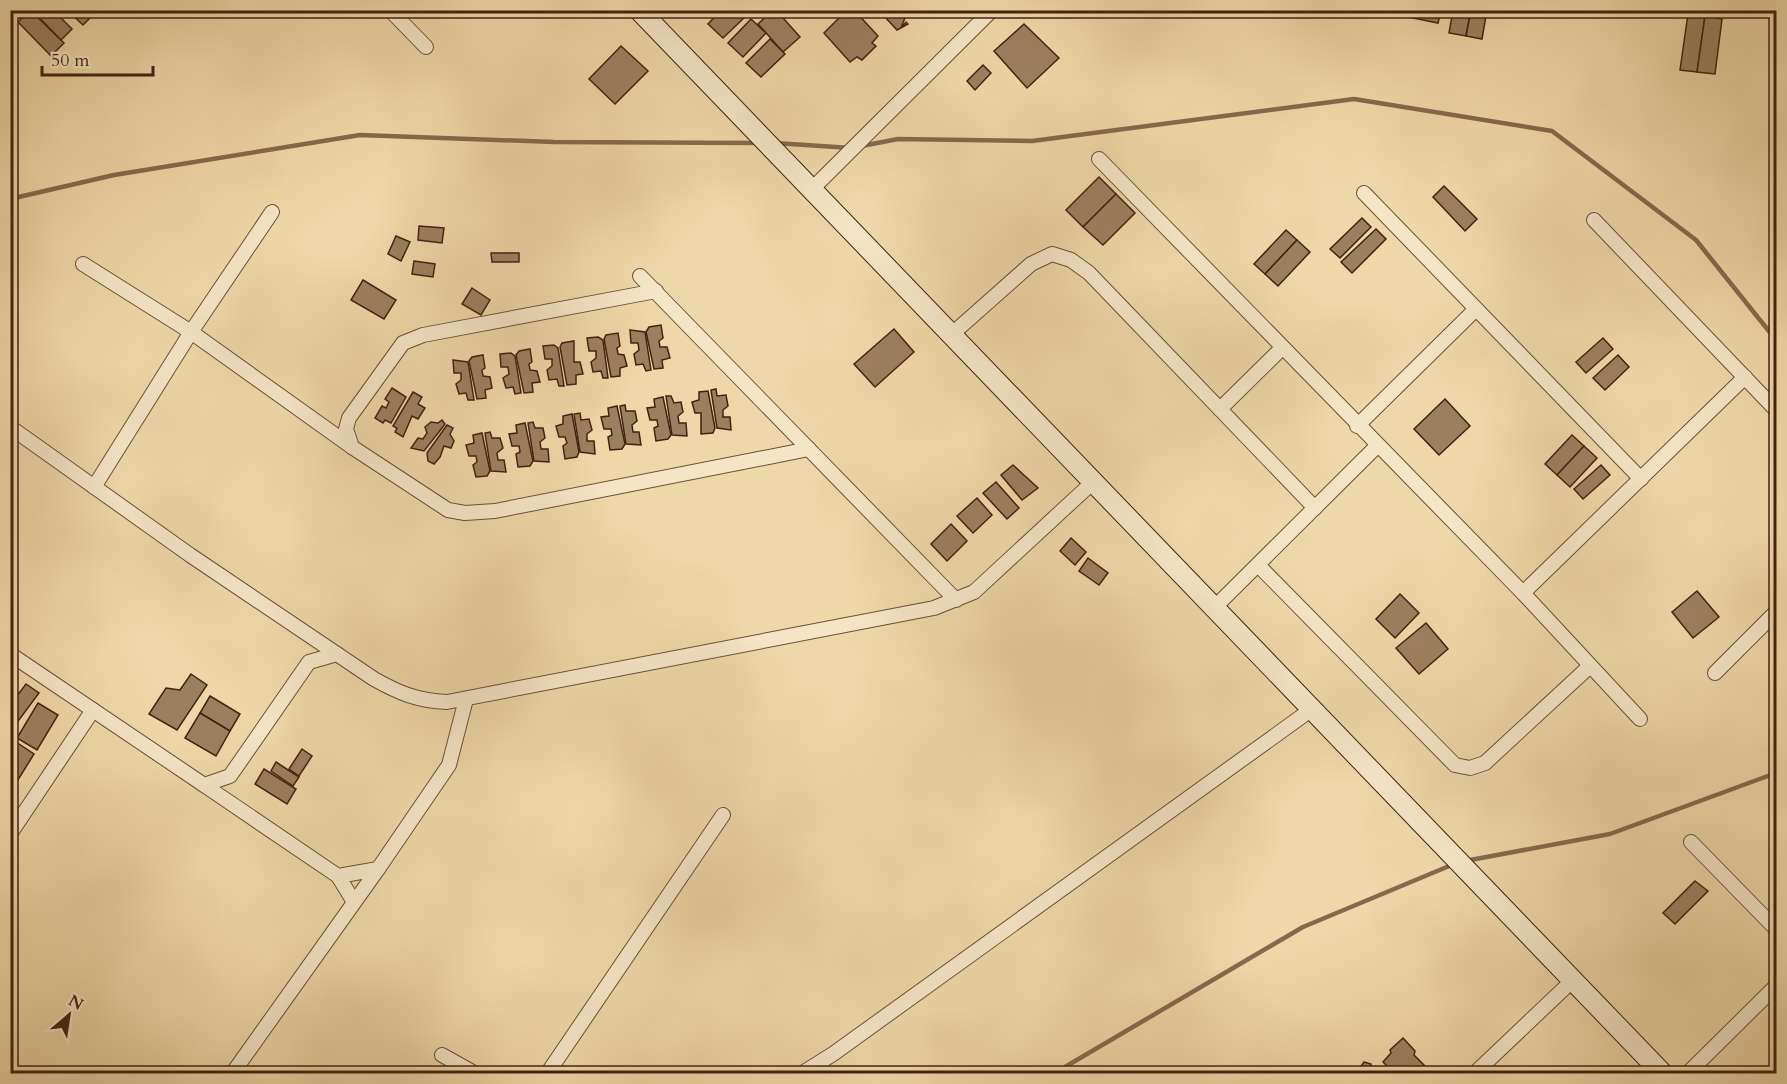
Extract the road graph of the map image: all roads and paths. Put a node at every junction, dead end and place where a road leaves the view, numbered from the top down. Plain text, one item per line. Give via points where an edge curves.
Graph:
1 (390, 10) edge
2 (639, 10) edge
3 (992, 10) edge
4 (426, 47) dead end
5 (1099, 159) dead end
6 (811, 190) junction
7 (1364, 193) dead end
8 (272, 212) dead end
9 (1594, 220) dead end
10 (83, 264) dead end
11 (640, 276) dead end
12 (656, 291) junction
13 (1476, 309) junction
14 (191, 332) junction
15 (951, 335) junction
16 (1282, 348) junction
17 (1745, 377) junction
18 (1220, 409) junction
19 (1776, 410) edge
20 (1357, 426) junction
21 (10, 427) edge
22 (352, 447) junction
23 (1377, 447) junction
24 (809, 449) junction
25 (1641, 478) junction
26 (1093, 482) junction
27 (94, 487) junction
28 (1315, 508) junction
29 (1258, 565) junction
30 (1523, 593) junction
31 (956, 600) junction
32 (1214, 608) junction
33 (1776, 612) edge
34 (336, 654) junction
35 (12, 657) edge
36 (1590, 666) junction
37 (1715, 673) dead end
38 (466, 699) junction
39 (1311, 709) junction
40 (93, 710) junction
41 (1640, 719) dead end
42 (230, 776) junction
43 (204, 785) junction
44 (227, 800) junction
45 (723, 815) dead end
46 (10, 834) edge
47 (1691, 842) dead end
48 (378, 869) junction
49 (338, 876) junction
50 (354, 902) junction
51 (1776, 929) edge
52 (1573, 980) junction
53 (1776, 986) edge
54 (442, 1055) dead end
55 (232, 1074) edge
56 (476, 1074) edge
57 (547, 1074) edge
58 (801, 1074) edge
59 (1474, 1074) edge
60 (1663, 1074) edge
61 (1687, 1074) edge

1 - 4 street
2 - 6 street
3 - 6 street
5 - 16 street
6 - 15 street
7 - 13 street
8 - 14 street
9 - 17 street
10 - 14 street
11 - 12 street
12 - 22 street via 423,335 403,343 349,418 346,429
12 - 24 street
13 - 20 street
13 - 25 street
14 - 22 street
14 - 27 street
15 - 18 street via 1031,264 1052,254 1071,260 1089,273
15 - 26 street
16 - 18 street
16 - 20 street
17 - 19 street
17 - 25 street
18 - 28 street
20 - 23 street
21 - 27 street
22 - 24 street via 448,510 465,513 495,511
23 - 28 street
23 - 30 street
24 - 31 street
25 - 30 street
26 - 31 street via 974,592
26 - 32 street
27 - 34 street
28 - 29 street
29 - 32 street
29 - 36 street via 1455,765 1470,768 1485,763
30 - 36 street
31 - 38 street via 934,608
32 - 39 street
33 - 37 street
34 - 38 street via 402,695 422,701
34 - 42 street via 309,662
35 - 40 street
36 - 41 street
38 - 48 street via 449,765
39 - 52 street
39 - 58 street
40 - 43 street
40 - 46 street
42 - 43 street
42 - 44 street
43 - 44 street
44 - 49 street
45 - 57 street
47 - 51 street
48 - 49 street
48 - 50 street
49 - 50 street
50 - 55 street
52 - 59 street
52 - 60 street
53 - 61 street
54 - 56 street

